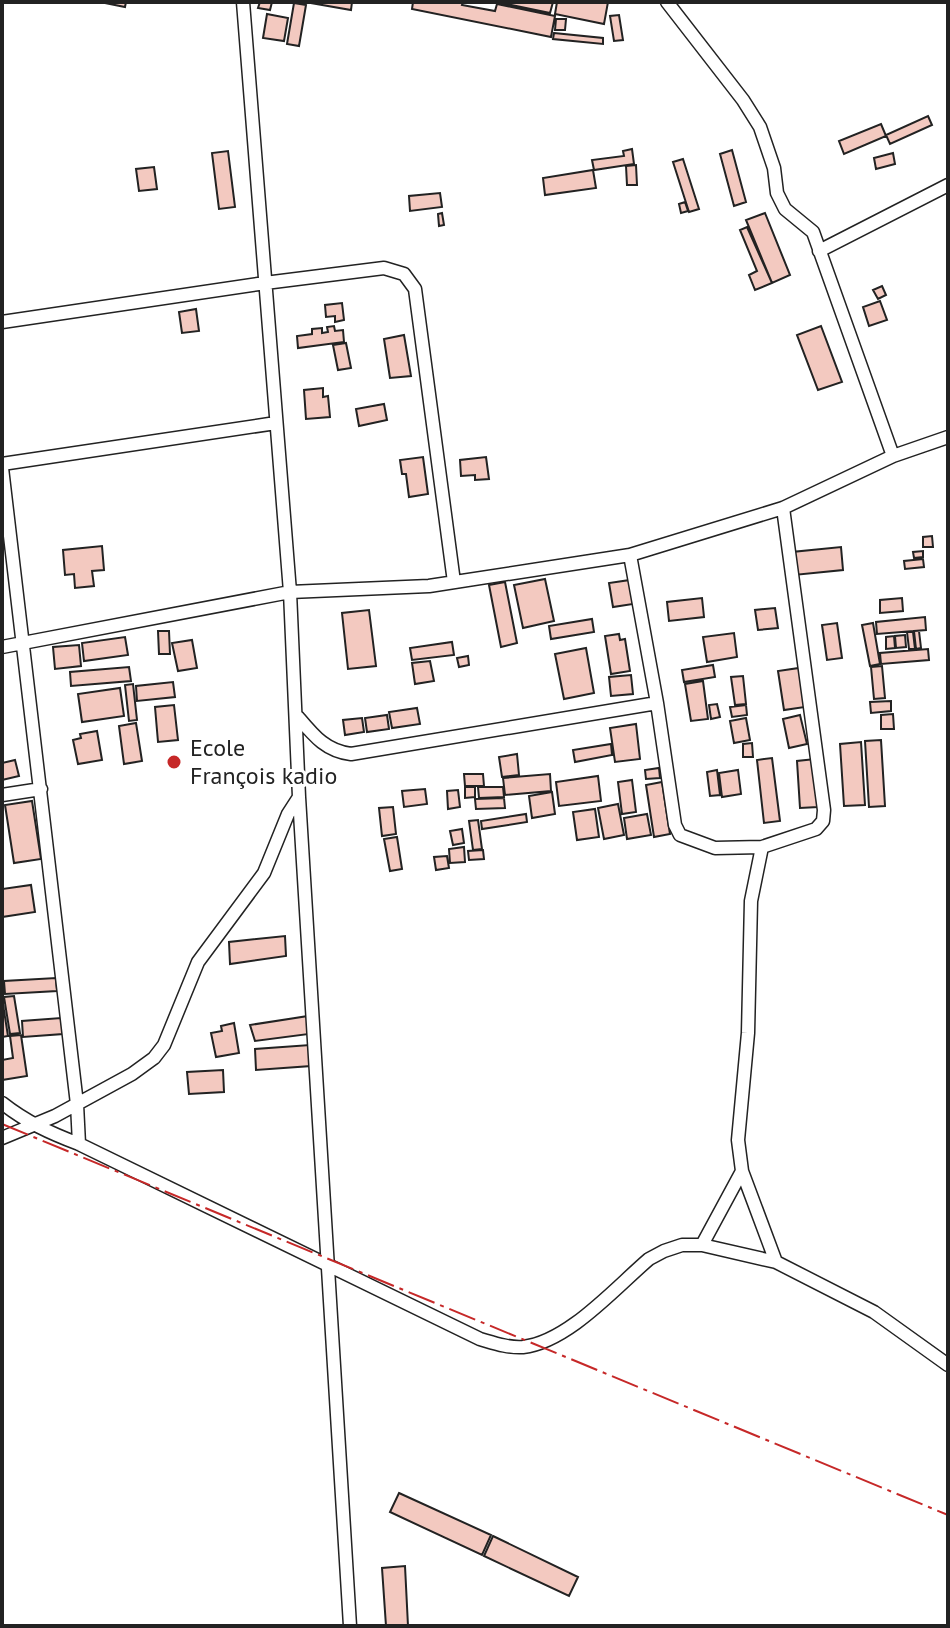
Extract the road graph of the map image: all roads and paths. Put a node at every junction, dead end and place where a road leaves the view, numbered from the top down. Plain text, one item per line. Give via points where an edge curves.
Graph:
1 (243, 2) edge
2 (667, 2) edge
3 (948, 185) edge
4 (819, 251) junction
5 (265, 283) junction
6 (2, 322) edge
7 (276, 423) junction
8 (948, 437) edge
9 (893, 456) junction
10 (2, 466) edge
11 (783, 508) junction
12 (630, 555) junction
13 (454, 582) junction
14 (290, 592) junction
15 (23, 644) junction
16 (2, 647) edge
17 (657, 703) junction
18 (298, 717) junction
19 (41, 789) junction
20 (2, 795) edge
21 (299, 797) junction
22 (762, 847) junction
23 (2, 1103) edge
24 (77, 1104) junction
25 (31, 1124) junction
26 (2, 1138) edge
27 (79, 1144) junction
28 (742, 1171) junction
29 (702, 1245) junction
30 (776, 1262) junction
31 (329, 1266) junction
32 (948, 1365) edge
33 (350, 1626) edge

1 - 5 street
2 - 4 street via 760,127 777,193 785,209 813,232
3 - 4 street
4 - 9 street
5 - 6 street
5 - 7 street
5 - 13 street via 384,268 404,274 415,289
7 - 10 street
7 - 14 street
8 - 9 street
9 - 11 street
10 - 15 street
11 - 12 street
11 - 22 street via 824,810 816,829
12 - 13 street
12 - 17 street
13 - 14 street
14 - 15 street
14 - 18 street
15 - 16 street
15 - 19 street
17 - 18 street via 351,754 317,741
17 - 22 street via 680,835 715,848
18 - 21 street
19 - 20 street
19 - 24 street
21 - 24 street via 264,873 198,962 164,1045 132,1074
21 - 31 street
22 - 28 street via 751,901 748,1033 738,1140
23 - 25 street
24 - 25 street
24 - 27 street
25 - 26 street
25 - 27 street
27 - 31 street
28 - 29 street
28 - 30 street
29 - 30 street
29 - 31 street via 682,1245 649,1259 573,1327 522,1347 480,1339
30 - 32 street via 874,1312
31 - 33 street

